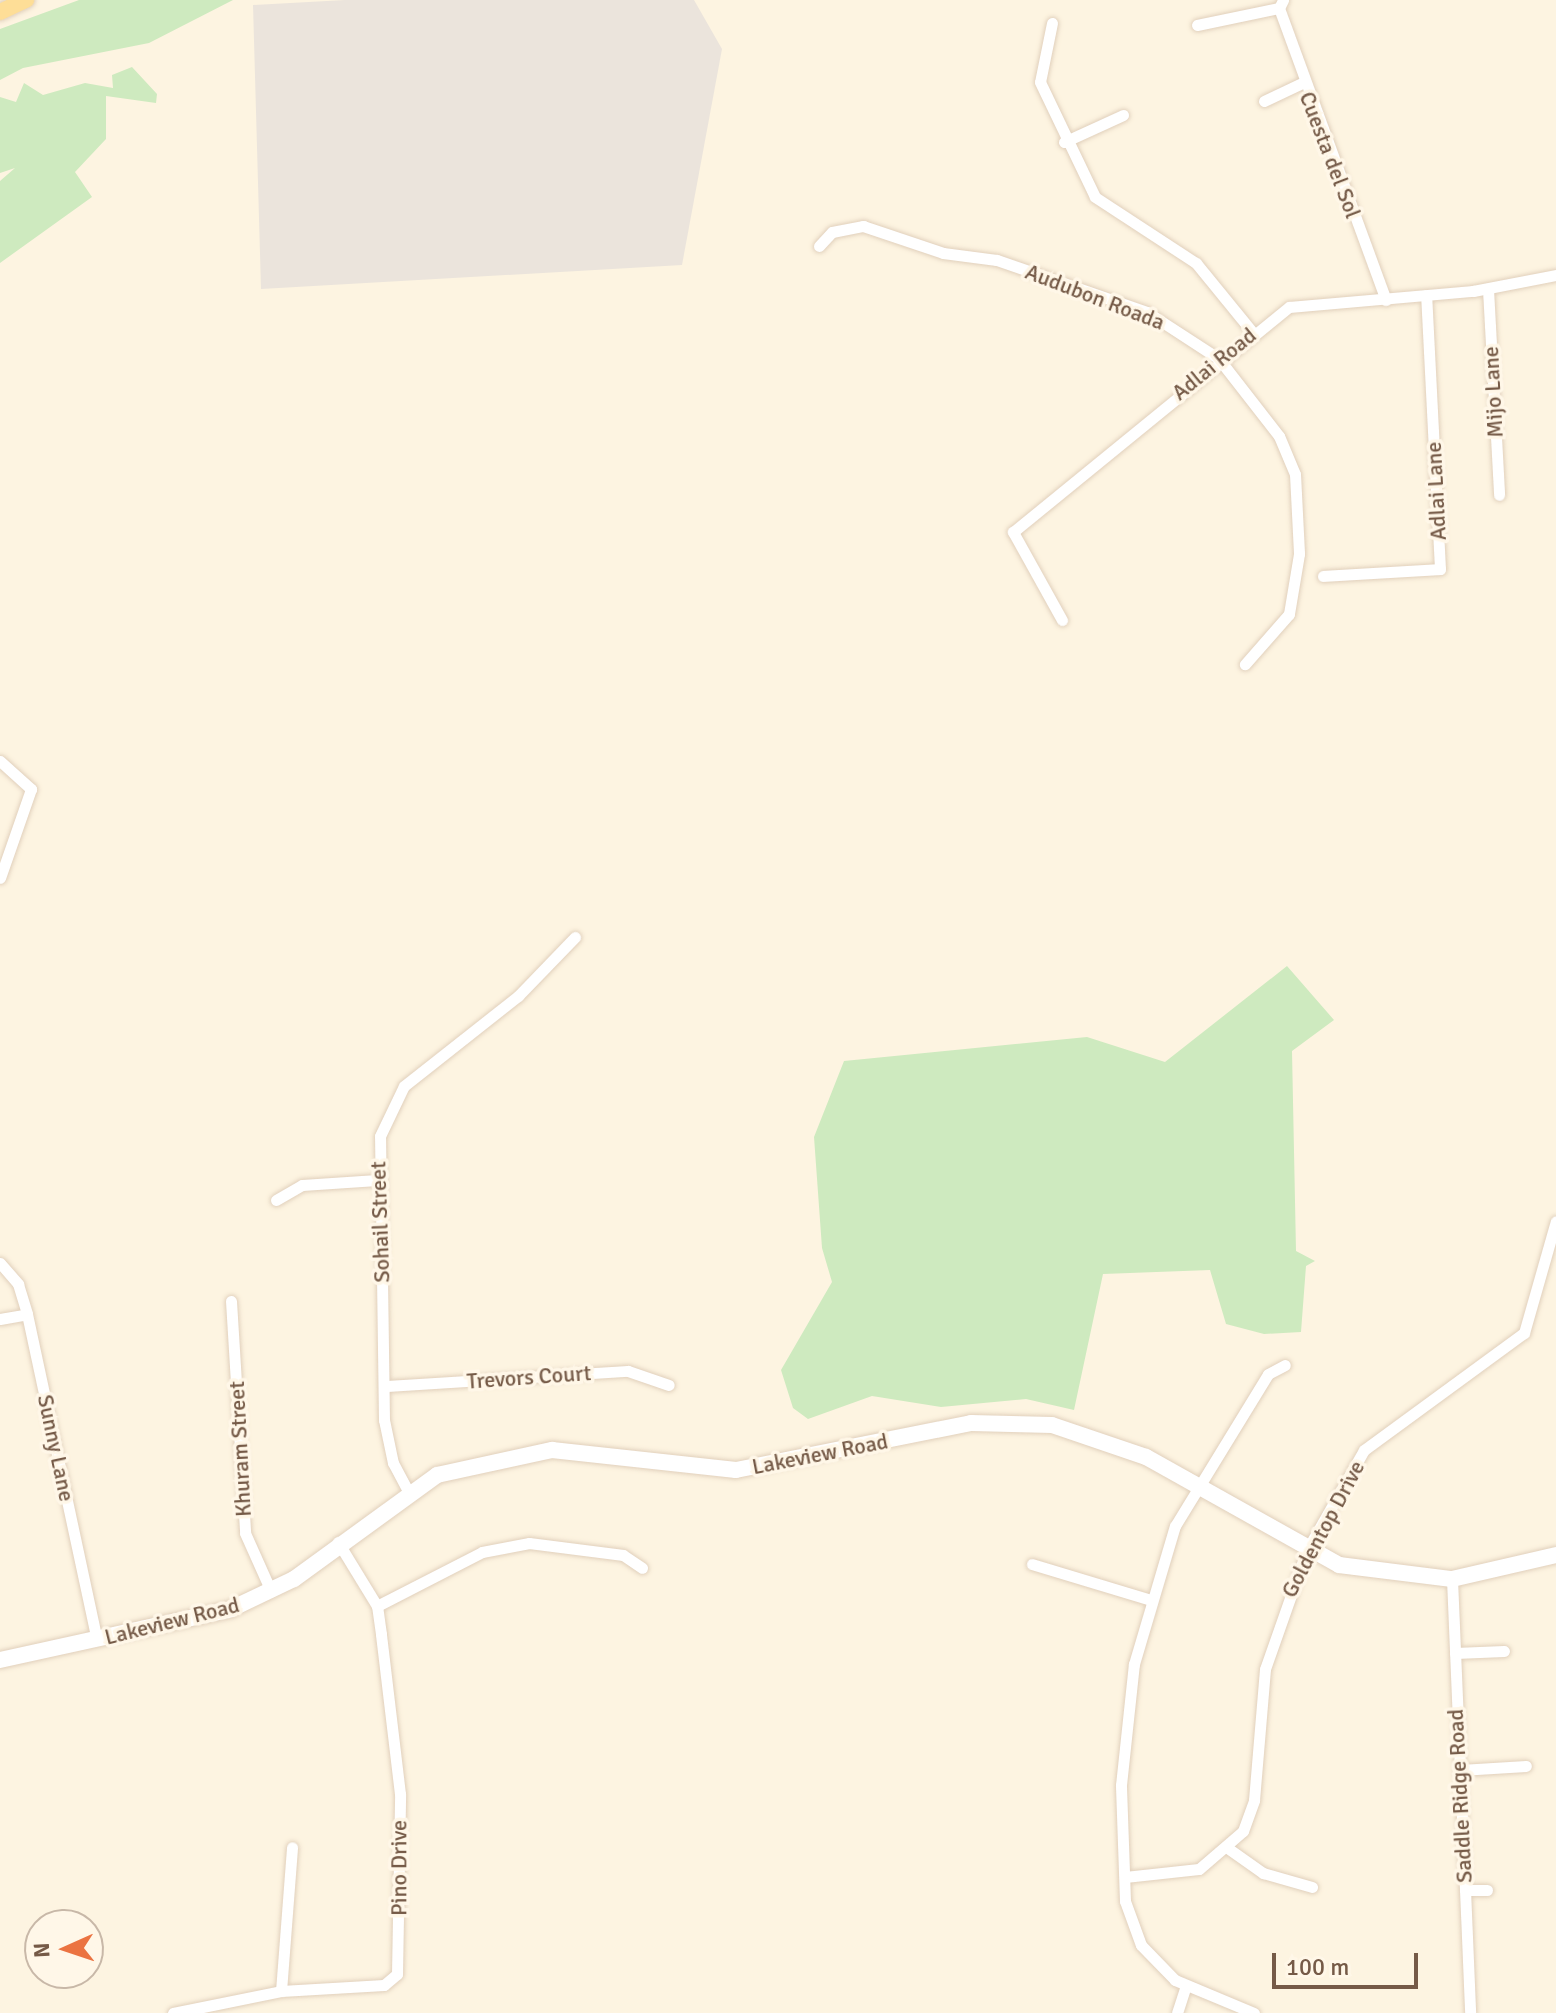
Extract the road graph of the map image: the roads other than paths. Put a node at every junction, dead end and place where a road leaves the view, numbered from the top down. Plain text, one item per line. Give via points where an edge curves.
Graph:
1 (26, 0) edge
2 (1281, 4) edge
3 (0, 12) edge
4 (1052, 23) dead end
5 (1197, 25) dead end
6 (1302, 83) junction
7 (1264, 101) dead end
8 (1123, 115) dead end
9 (1064, 142) junction
10 (819, 246) dead end
11 (1556, 275) edge
12 (1488, 289) junction
13 (1426, 295) junction
14 (1386, 300) junction
15 (1253, 333) junction
16 (1219, 359) junction
17 (1499, 495) dead end
18 (1323, 576) dead end
19 (1062, 620) dead end
20 (1245, 664) dead end
21 (0, 761) edge
22 (0, 878) edge
23 (575, 937) dead end
24 (377, 1180) junction
25 (276, 1200) dead end
26 (1556, 1221) edge
27 (0, 1263) edge
28 (231, 1301) dead end
29 (27, 1314) junction
30 (0, 1319) edge
31 (1285, 1365) dead end
32 (669, 1385) dead end
33 (387, 1386) junction
34 (1196, 1486) junction
35 (408, 1491) junction
36 (338, 1542) junction
37 (1307, 1550) junction
38 (1556, 1555) edge
39 (1032, 1564) dead end
40 (642, 1568) dead end
41 (1452, 1579) junction
42 (271, 1591) junction
43 (1151, 1600) junction
44 (377, 1606) junction
45 (97, 1640) junction
46 (1504, 1651) dead end
47 (1455, 1653) junction
48 (0, 1660) edge
49 (1526, 1766) dead end
50 (1460, 1770) junction
51 (292, 1847) dead end
52 (1229, 1849) junction
53 (1125, 1877) junction
54 (1312, 1887) dead end
55 (1465, 1890) junction
56 (1487, 1890) dead end
57 (1186, 1986) junction
58 (281, 1991) junction
59 (173, 2013) edge
60 (1177, 2013) edge
61 (1254, 2013) edge
62 (1470, 2013) edge

1 - 3 main road
2 - 5 street, Cuesta del Sol
2 - 6 street, Cuesta del Sol
4 - 9 street via 1040,82
6 - 7 street
6 - 14 street, Cuesta del Sol
8 - 9 street
9 - 15 street via 1095,197 1196,263
10 - 16 street, Audubon Roada via 832,232 863,226 943,253 997,260 1147,312
11 - 12 street, Adlai Road
12 - 13 street, Adlai Road
12 - 17 street, Mijo Lane
13 - 14 street, Adlai Road
13 - 18 street, Adlai Lane via 1440,569
14 - 15 street, Adlai Road via 1289,307
15 - 16 street, Adlai Road
16 - 19 street, Adlai Road via 1013,532
16 - 20 street, Audubon Roada via 1279,436 1295,474 1299,554 1289,614
21 - 22 street via 30,782
23 - 24 street, Sohail Street via 518,996 404,1086 380,1136
24 - 25 street via 302,1185
24 - 33 street, Sohail Street
26 - 37 street, Goldentop Drive via 1524,1333 1364,1450
27 - 29 street, Sunny Lane via 16,1281
28 - 42 street, Khuram Street via 245,1533
29 - 30 street
29 - 45 street, Sunny Lane
31 - 34 street via 1268,1374
32 - 33 street, Trevors Court via 628,1371
33 - 35 street, Sohail Street via 386,1442
34 - 35 street, Lakeview Road via 1088,1435 1052,1425 971,1423 759,1469 552,1450 496,1457
34 - 37 street, Lakeview Road
34 - 43 street
35 - 36 street, Lakeview Road
36 - 42 street, Lakeview Road
36 - 44 street, Pino Drive
37 - 41 street, Lakeview Road via 1385,1575
37 - 52 street, Goldentop Drive via 1265,1669 1252,1810
38 - 41 street, Lakeview Road
39 - 43 street
40 - 44 street via 623,1555 529,1543 482,1552
41 - 47 street, Saddle Ridge Road
42 - 45 street, Lakeview Road via 211,1615
43 - 53 street via 1125,1725
44 - 58 street, Pino Drive via 400,1794 398,1970 384,1985
45 - 48 street, Lakeview Road
46 - 47 street
47 - 50 street, Saddle Ridge Road
49 - 50 street
50 - 55 street, Saddle Ridge Road
51 - 58 street
52 - 53 street, Goldentop Drive via 1188,1873
52 - 54 street via 1263,1873
53 - 57 street via 1141,1945
55 - 56 street
55 - 62 street, Saddle Ridge Road
57 - 60 street
57 - 61 street
58 - 59 street, Pino Drive

